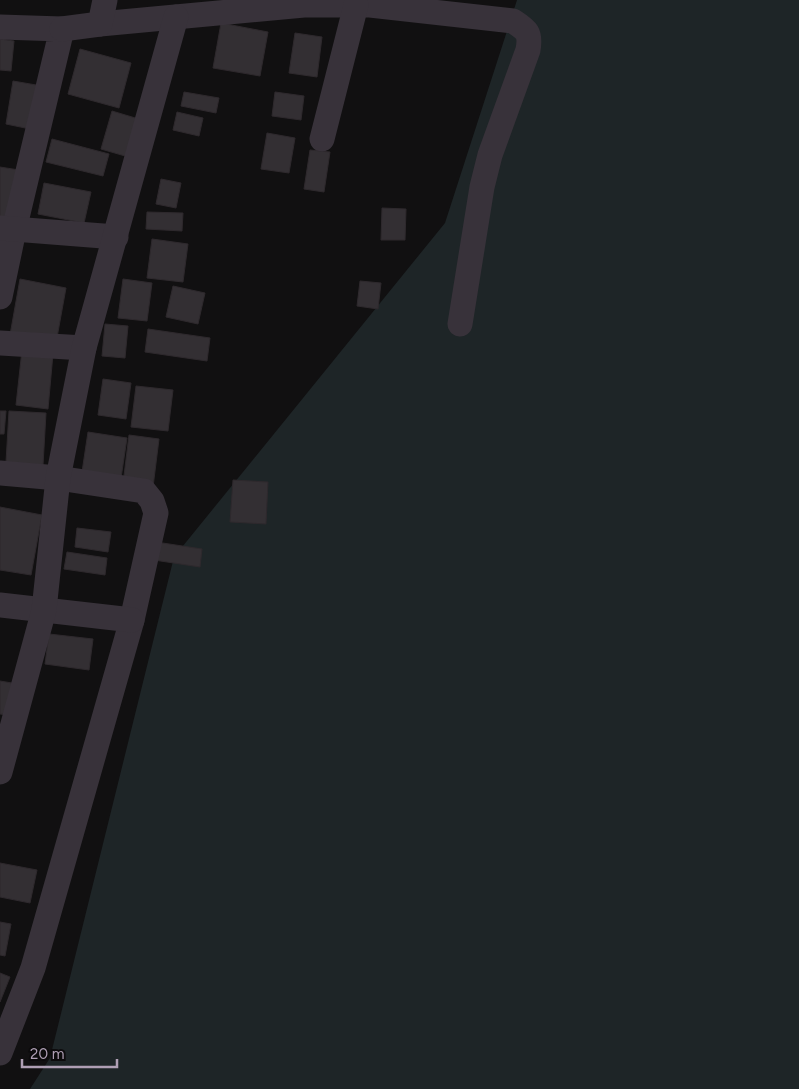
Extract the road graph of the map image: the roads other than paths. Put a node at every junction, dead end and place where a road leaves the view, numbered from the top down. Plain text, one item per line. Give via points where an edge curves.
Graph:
1 (105, 0) edge
2 (356, 5) junction
3 (176, 17) junction
4 (100, 24) junction
5 (0, 27) edge
6 (62, 29) junction
7 (322, 138) dead end
8 (7, 229) edge
9 (116, 237) junction
10 (0, 297) edge
11 (460, 324) dead end
12 (0, 343) edge
13 (84, 348) junction
14 (0, 473) edge
15 (58, 478) junction
16 (0, 605) edge
17 (44, 610) junction
18 (132, 620) junction
19 (0, 772) edge
20 (0, 1053) edge

1 - 4 street
2 - 3 street via 304,5
2 - 7 street
2 - 11 street via 513,21 526,29 530,40 482,187
3 - 4 street
3 - 9 street
4 - 6 street
5 - 6 street
6 - 8 street
8 - 9 street
8 - 10 street
9 - 13 street
12 - 13 street
13 - 15 street
14 - 15 street
15 - 17 street
15 - 18 street via 144,491 152,501 156,513
16 - 17 street
17 - 18 street
17 - 19 street
18 - 20 street via 33,968

